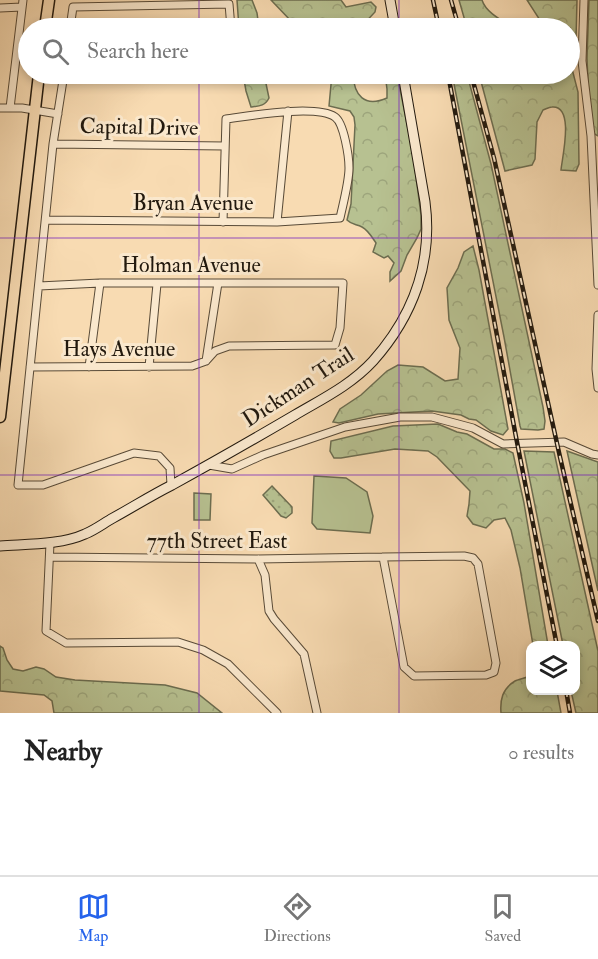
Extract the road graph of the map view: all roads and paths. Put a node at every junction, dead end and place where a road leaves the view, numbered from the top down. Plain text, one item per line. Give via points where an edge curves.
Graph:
1 (49, 0) edge
2 (390, 0) edge
3 (584, 0) edge
4 (23, 4) edge
5 (0, 8) edge
6 (46, 18) edge
7 (71, 18) edge
8 (231, 18) edge
9 (393, 18) edge
10 (18, 44) edge
11 (38, 84) edge
12 (62, 84) edge
13 (405, 84) edge
14 (0, 108) edge
15 (10, 108) junction
16 (34, 110) junction
17 (288, 111) junction
18 (58, 114) junction
19 (53, 144) junction
20 (225, 146) junction
21 (45, 220) junction
22 (223, 222) junction
23 (277, 222) junction
24 (100, 283) junction
25 (218, 283) junction
26 (157, 284) junction
27 (598, 285) edge
28 (39, 286) junction
29 (598, 315) edge
30 (206, 361) junction
31 (30, 367) junction
32 (89, 367) junction
33 (149, 367) junction
34 (598, 388) edge
35 (0, 417) edge
36 (598, 455) edge
37 (209, 465) junction
38 (171, 485) junction
39 (50, 543) junction
40 (0, 546) edge
41 (50, 557) junction
42 (383, 557) junction
43 (258, 560) junction
44 (277, 713) edge
45 (317, 713) edge

1 - 6 main road
2 - 9 street
3 - 27 street via 582,61 591,136
4 - 5 street
7 - 8 street via 73,7 230,4
10 - 15 street
11 - 16 main road
12 - 18 street
13 - 37 street, Dickman Trail via 428,218 424,261 408,311 375,359 358,375
14 - 15 street
15 - 16 street
16 - 18 street
16 - 35 main road
17 - 20 street via 226,119
17 - 23 street
17 - 23 street, Bryan Avenue via 327,113 337,118 343,129 349,170 340,218
18 - 19 street
19 - 20 street, Capital Drive
19 - 21 street
20 - 22 street
21 - 22 street, Bryan Avenue
21 - 28 street
22 - 23 street, Bryan Avenue
24 - 26 street, Holman Avenue
24 - 28 street, Holman Avenue
24 - 32 street
25 - 26 street, Holman Avenue
25 - 30 street
25 - 30 street, Holman Avenue via 343,283 340,328 335,345 229,346 215,351
26 - 33 street
28 - 31 street
29 - 34 street
30 - 33 street, Hays Avenue via 192,366
31 - 32 street, Hays Avenue
31 - 38 street via 18,485 43,485 135,453 159,456 170,468
32 - 33 street, Hays Avenue
36 - 37 street via 564,442 503,444 473,428 432,417 400,417 345,427 232,469
37 - 38 street, Dickman Trail
38 - 39 street, Dickman Trail via 84,534
39 - 40 street, Dickman Trail
39 - 41 street
41 - 43 street, 77th Street East
41 - 44 street via 45,631 66,643 178,642 195,647 228,664
42 - 42 street, 77th Street East via 473,558 478,564 496,663 494,672 414,676 404,667
42 - 43 street, 77th Street East
43 - 45 street via 265,575 269,611 304,654

